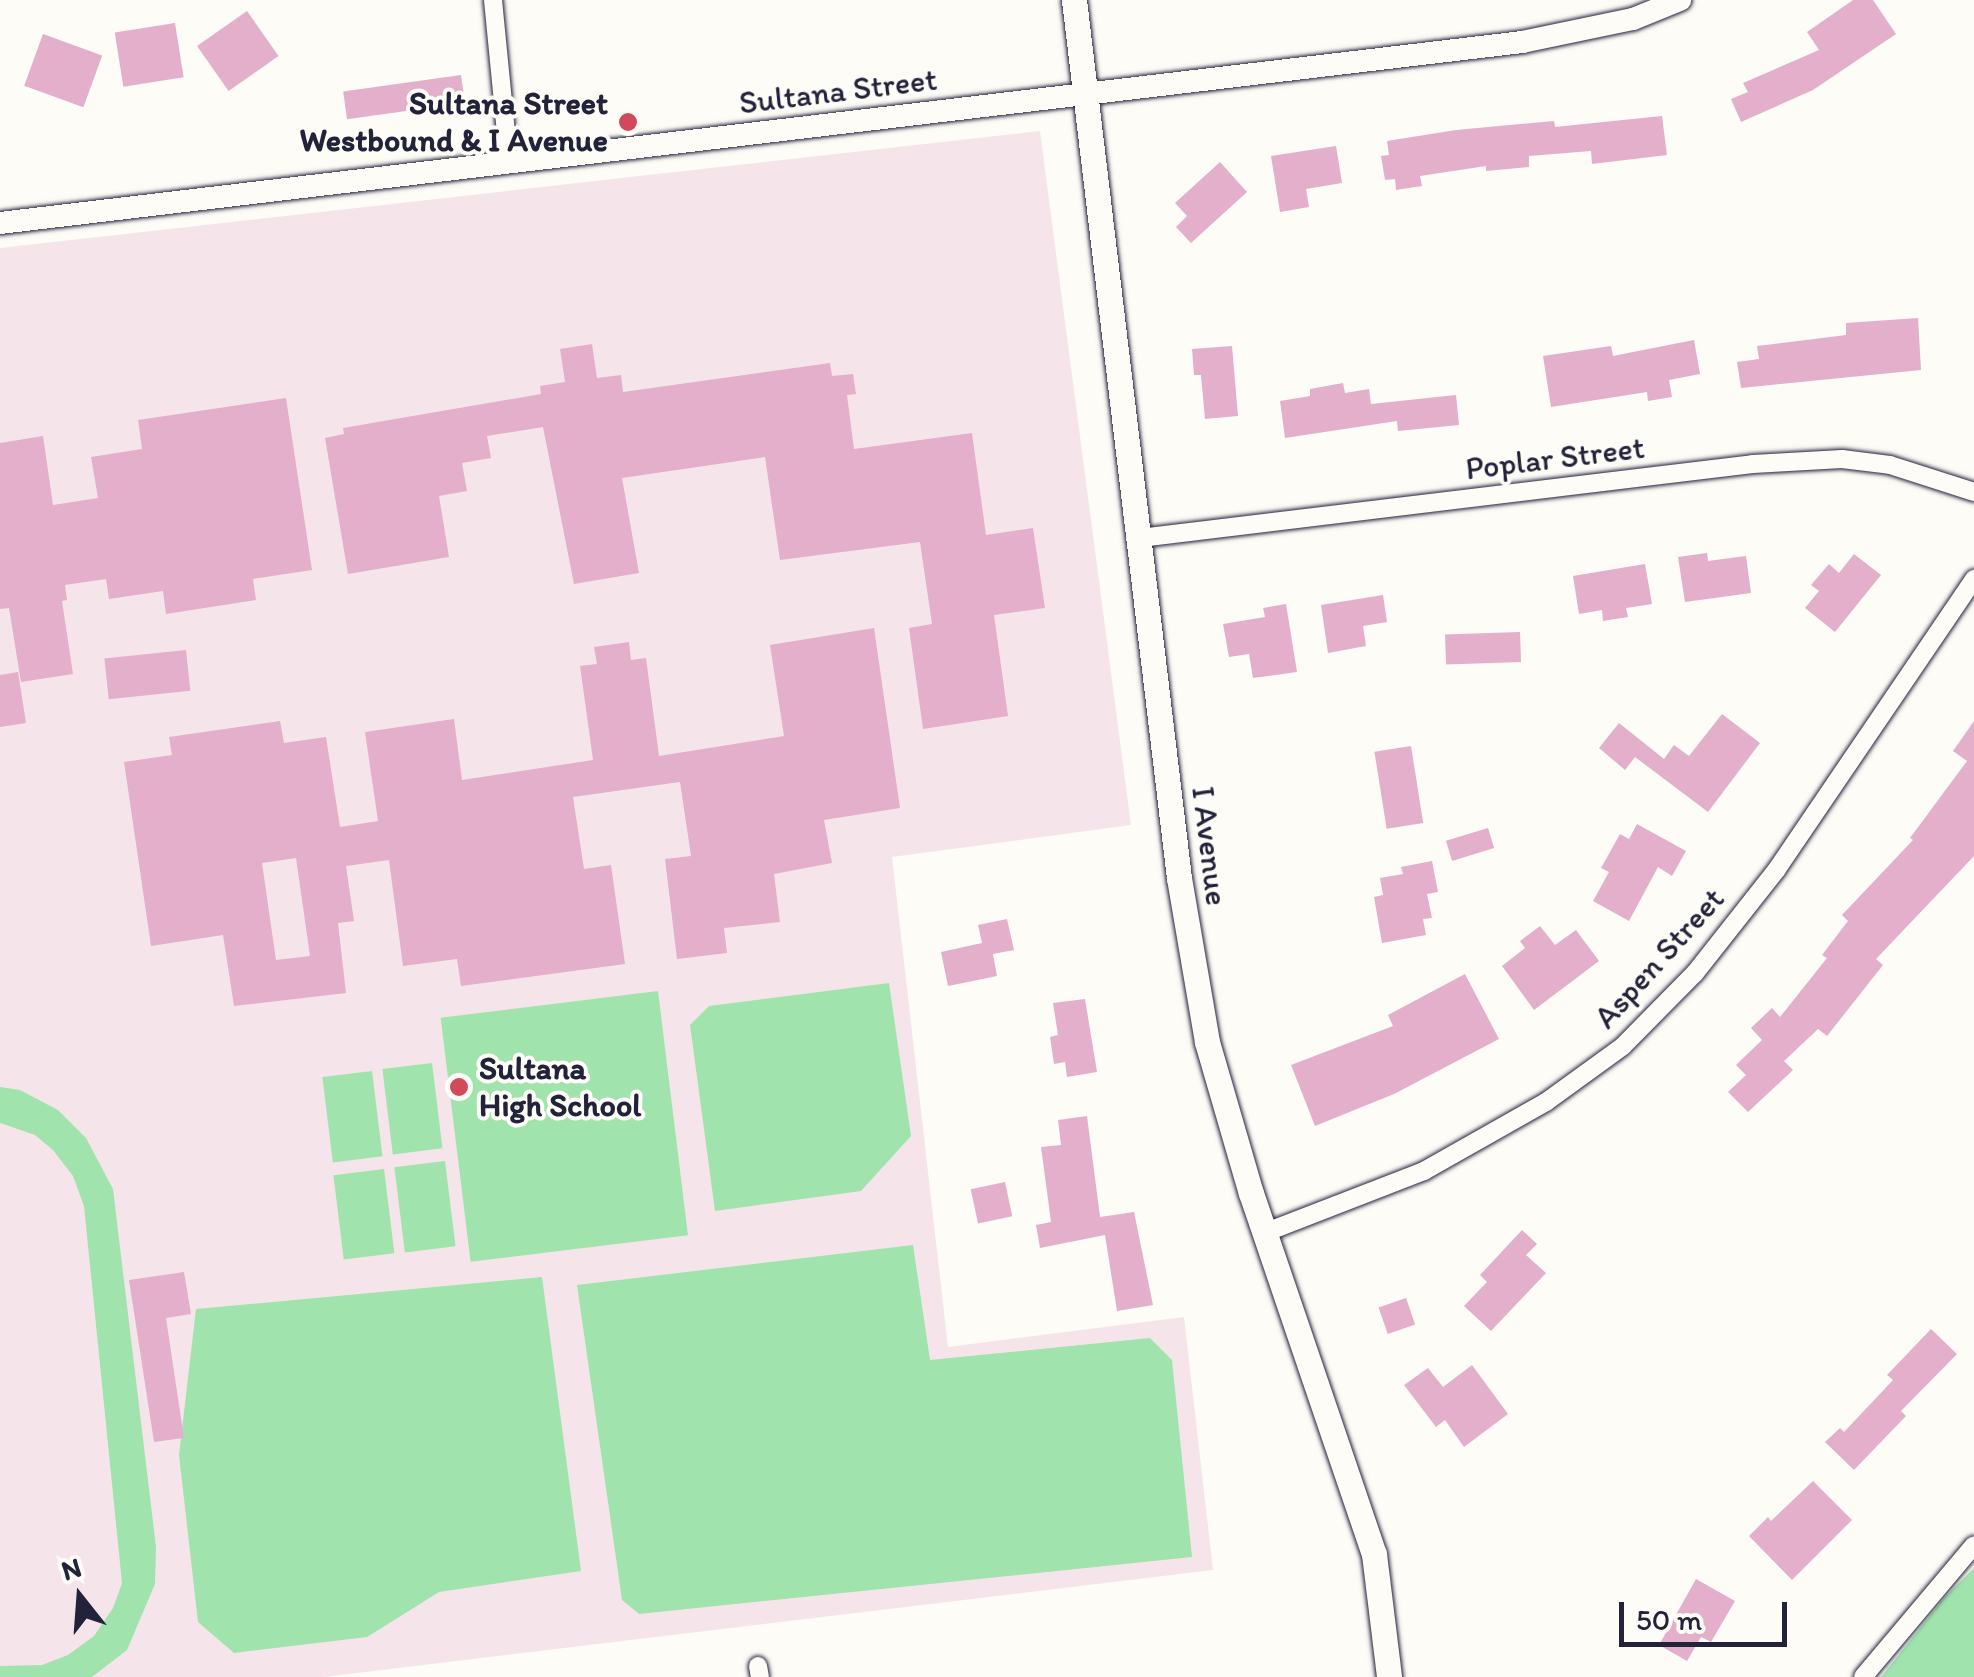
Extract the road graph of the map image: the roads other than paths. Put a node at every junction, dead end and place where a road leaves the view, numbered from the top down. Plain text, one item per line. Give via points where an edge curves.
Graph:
1 (493, 0) edge
2 (1074, 0) edge
3 (1680, 0) edge
4 (1086, 93) junction
5 (508, 163) junction
6 (0, 223) edge
7 (1974, 492) edge
8 (1140, 538) junction
9 (1974, 579) edge
10 (1264, 1234) junction
11 (1974, 1544) edge
12 (1389, 1677) edge
13 (1864, 1677) edge

1 - 5 street
2 - 4 main road, I Avenue
3 - 4 street, Sultana Street via 1633,19 1522,42
4 - 5 street, Sultana Street
4 - 8 main road, I Avenue
5 - 6 street, Sultana Street
7 - 8 street, Poplar Street via 1890,465 1842,459
8 - 10 main road, I Avenue via 1180,878 1207,1042
9 - 10 street, Aspen Street via 1777,869 1695,974 1623,1046 1546,1102 1424,1171
10 - 12 main road, I Avenue via 1374,1554
11 - 13 street

